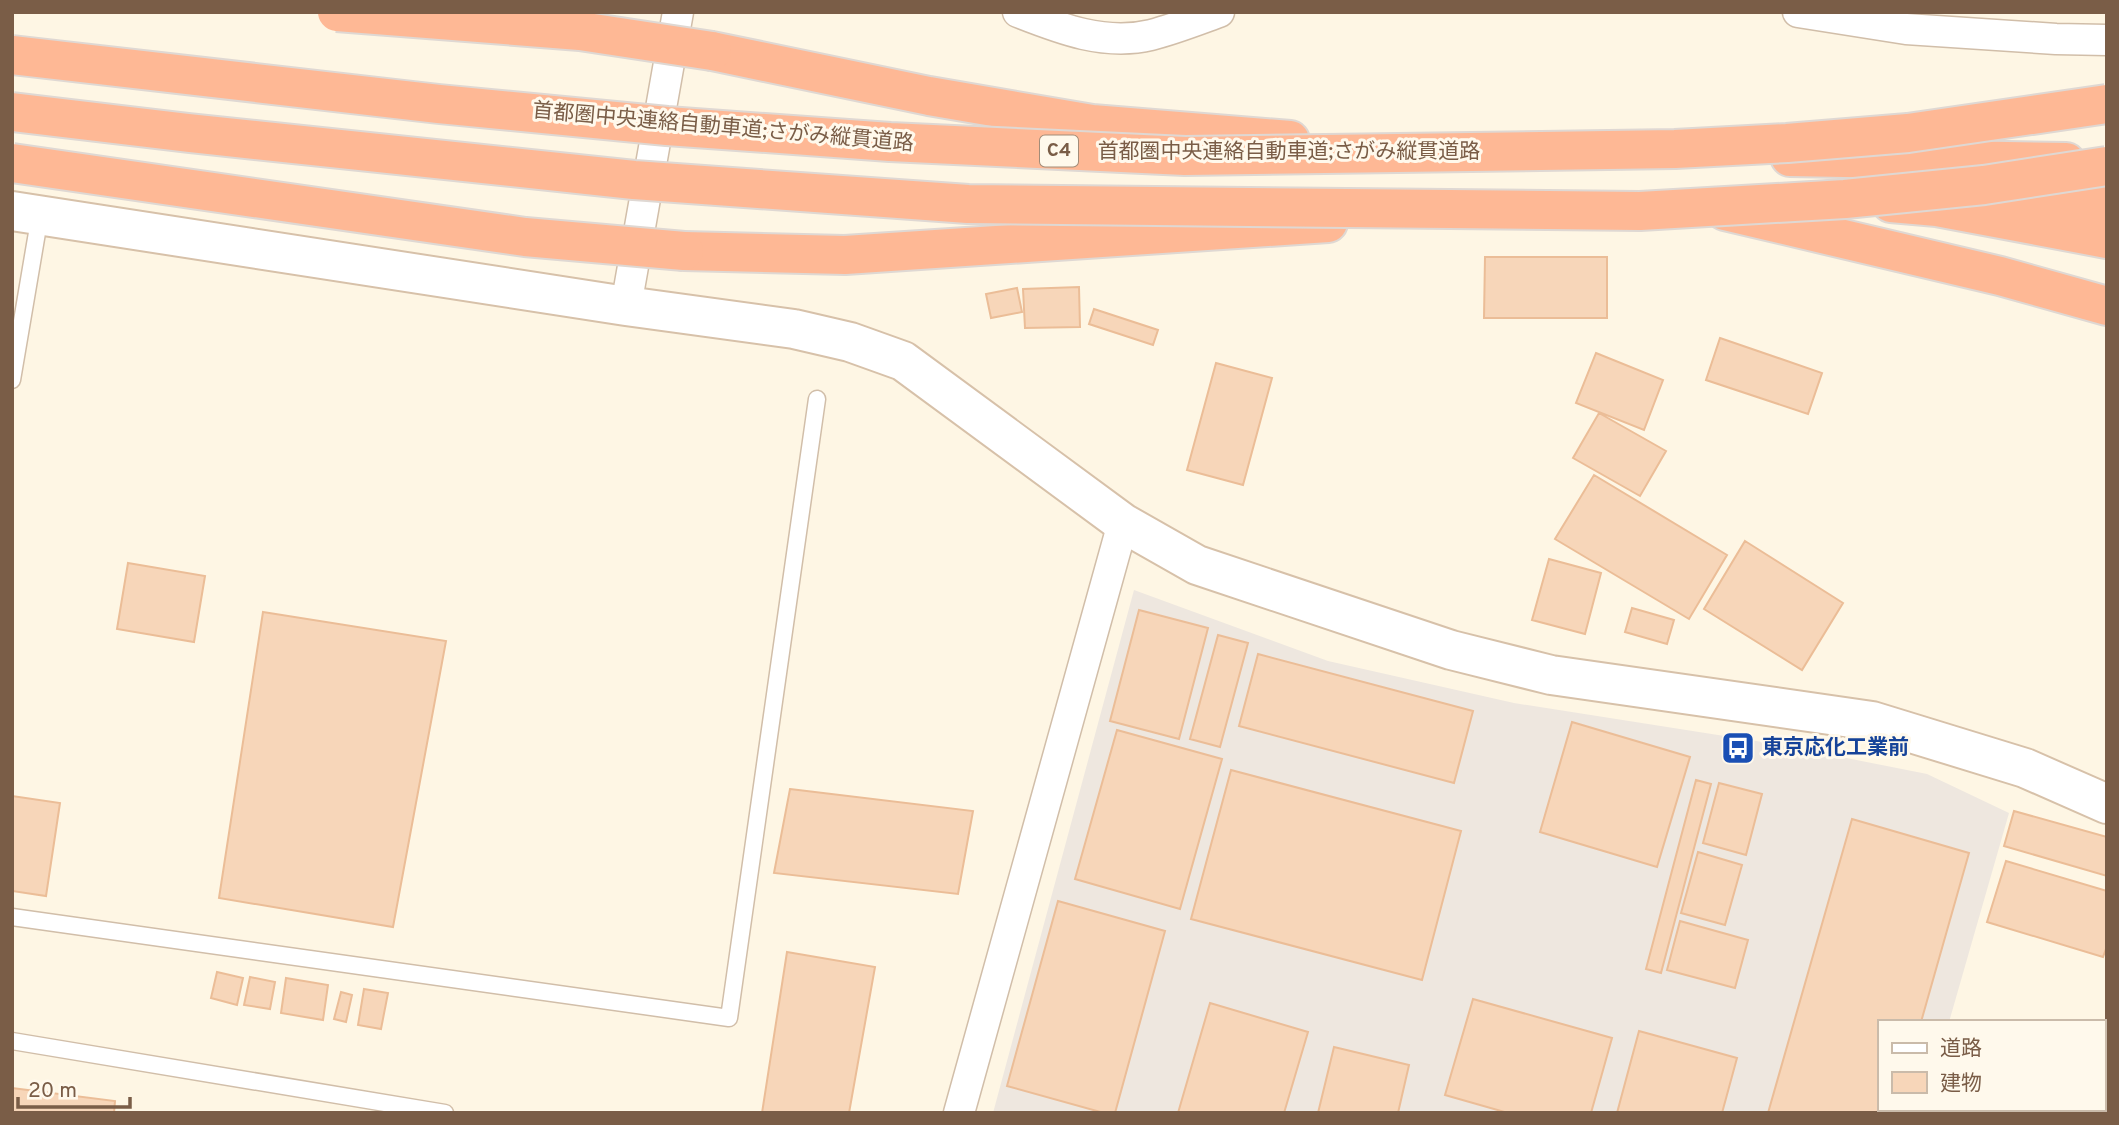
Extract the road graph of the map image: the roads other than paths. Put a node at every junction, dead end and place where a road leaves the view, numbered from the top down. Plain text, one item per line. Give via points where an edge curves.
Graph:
1 (337, 12) edge
2 (678, 12) edge
3 (1018, 12) edge
4 (1219, 12) edge
5 (1798, 12) edge
6 (2107, 40) edge
7 (12, 55) edge
8 (2107, 104) edge
9 (12, 112) edge
10 (1892, 158) junction
11 (12, 163) edge
12 (2107, 164) edge
13 (2107, 205) edge
14 (1714, 208) junction
15 (26, 213) edge
16 (2107, 239) edge
17 (626, 306) junction
18 (2107, 306) edge
19 (12, 380) edge
20 (817, 399) dead end
21 (1122, 523) junction
22 (2107, 804) edge
23 (12, 917) edge
24 (12, 1041) edge
25 (445, 1113) edge
26 (959, 1113) edge

1 - 10 highway, bridge via 580,31 712,51 1092,124 1473,155
2 - 17 street
3 - 4 street via 1070,32 1109,39 1150,35
5 - 6 street via 1906,29
7 - 8 highway, 首都圏中央連絡自動車道;さがみ縦貫道路 / C4, bridge via 667,126 1173,156 1675,149 1787,143 1908,133
9 - 12 highway, bridge via 634,180 968,204 1640,211 1845,199 1984,185
10 - 12 highway
10 - 13 highway
11 - 14 highway, bridge via 525,237 684,251 845,255 1461,213
14 - 16 highway via 1838,198 1937,207
14 - 18 highway
15 - 17 street
15 - 19 lane
17 - 21 street via 794,329 903,361
20 - 23 lane via 729,1018
21 - 22 street via 1198,565 1451,650 1551,675 1872,721 2025,768
21 - 26 street
24 - 25 lane

